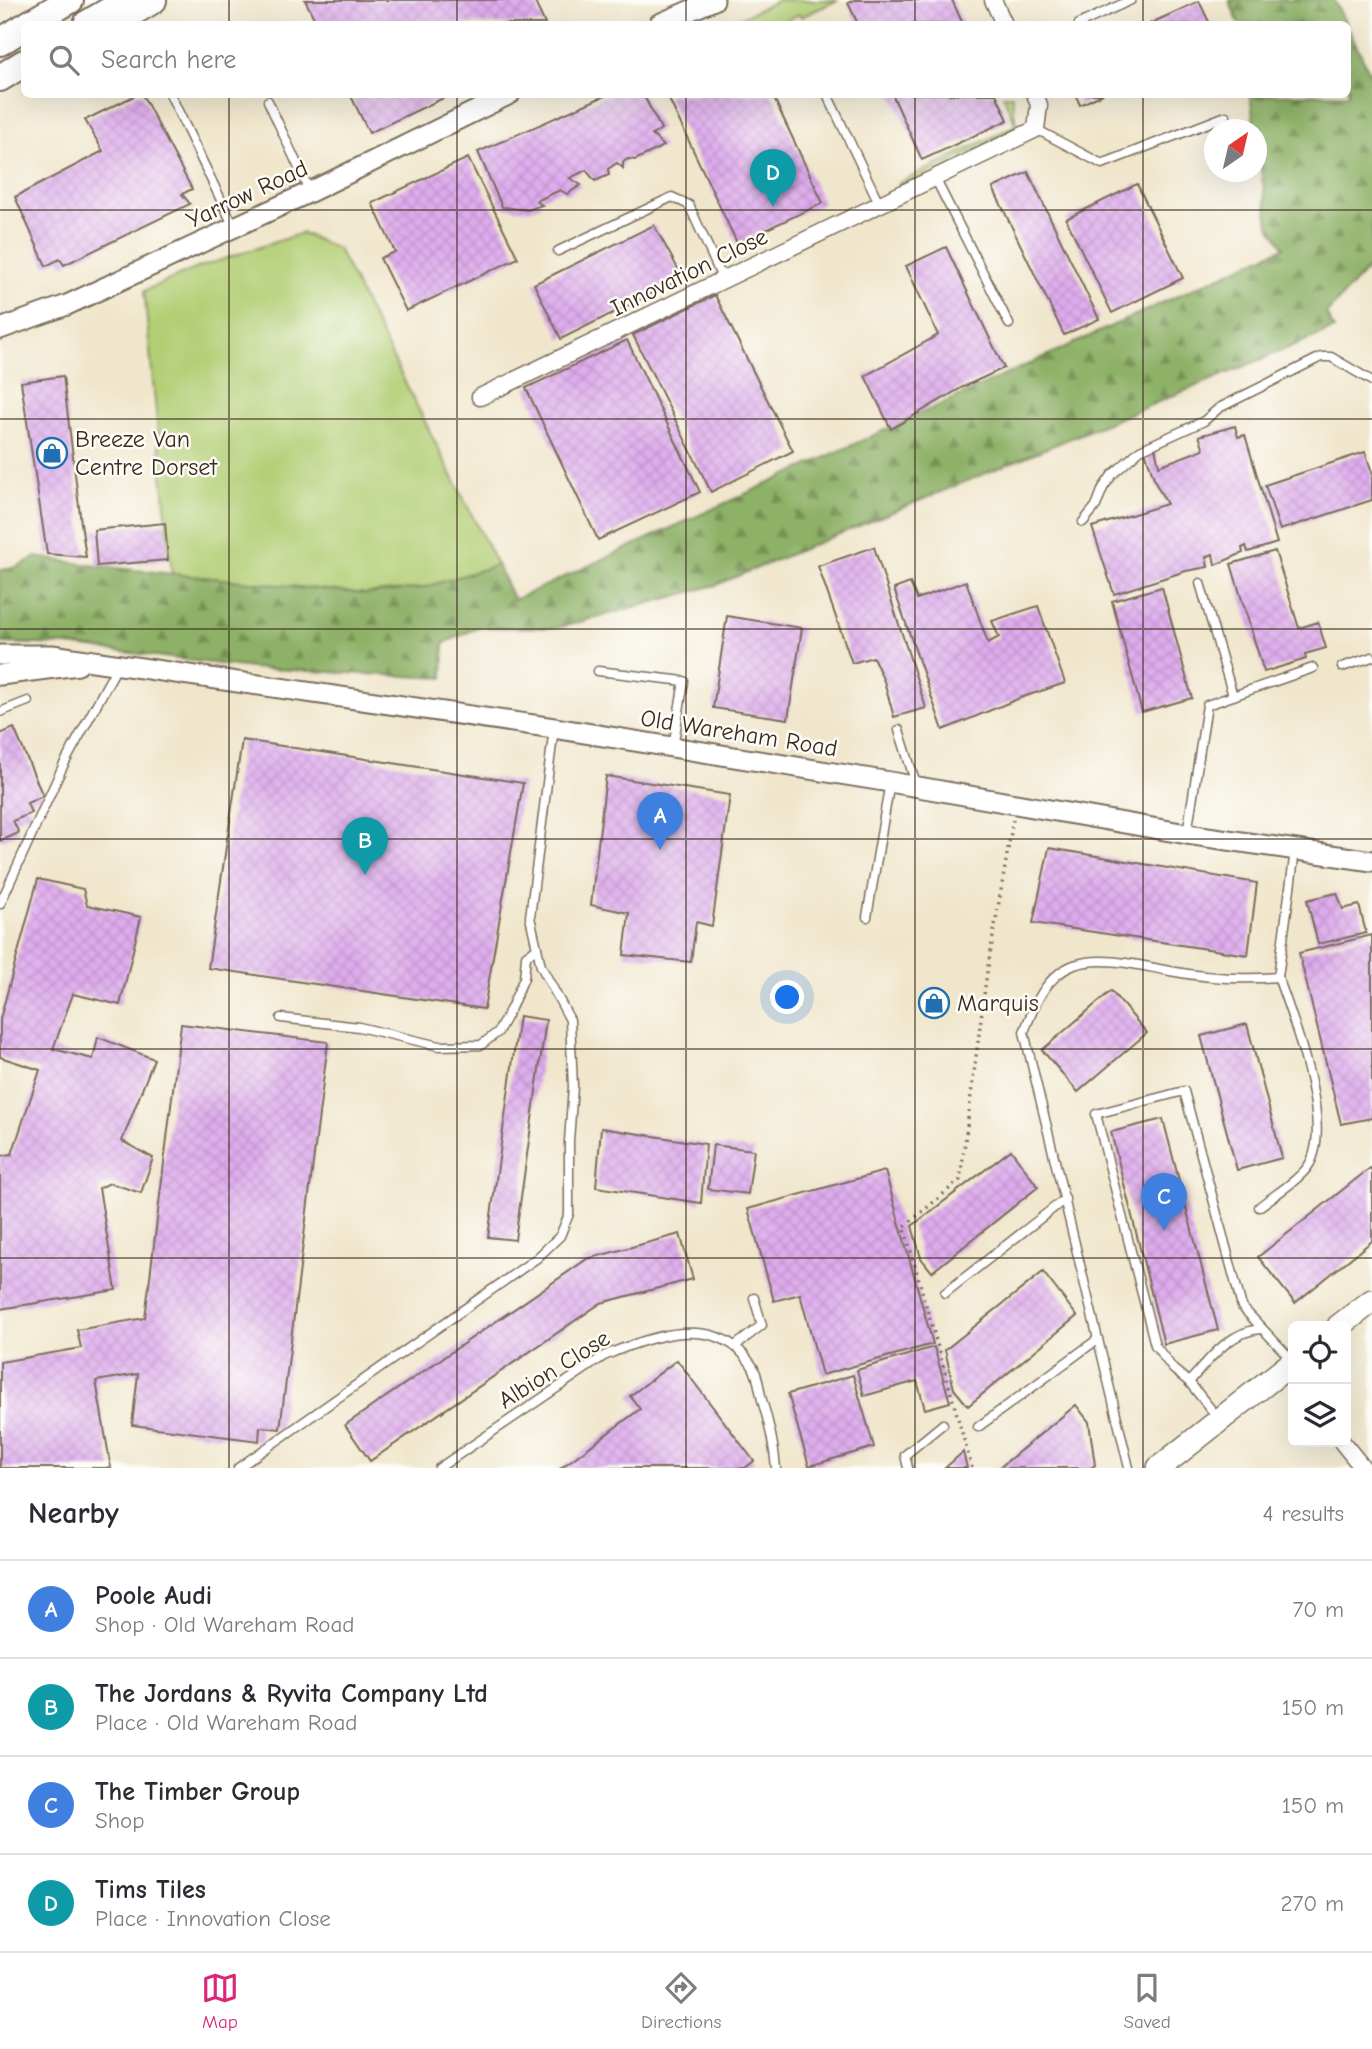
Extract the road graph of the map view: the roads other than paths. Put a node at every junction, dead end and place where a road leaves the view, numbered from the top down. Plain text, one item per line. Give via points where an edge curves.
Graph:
1 (70, 0) edge
2 (127, 0) edge
3 (153, 0) edge
4 (714, 0) edge
5 (993, 0) edge
6 (1131, 0) edge
7 (34, 21) edge
8 (93, 21) edge
9 (118, 21) edge
10 (666, 21) edge
11 (1003, 21) edge
12 (1086, 21) edge
13 (21, 29) edge
14 (0, 42) edge
15 (21, 65) edge
16 (21, 76) edge
17 (0, 80) edge
18 (172, 98) edge
19 (502, 98) edge
20 (829, 98) edge
21 (1037, 98) edge
22 (268, 101) dead end
23 (1226, 116) dead end
24 (1037, 130) junction
25 (935, 178) junction
26 (310, 192) junction
27 (880, 205) junction
28 (234, 227) junction
29 (558, 251) dead end
30 (723, 281) junction
31 (1009, 324) dead end
32 (0, 329) edge
33 (1372, 381) edge
34 (480, 397) dead end
35 (1083, 522) dead end
36 (1200, 583) dead end
37 (0, 655) edge
38 (1372, 657) edge
39 (96, 663) junction
40 (118, 665) junction
41 (1342, 667) dead end
42 (1313, 668) dead end
43 (598, 671) dead end
44 (0, 675) edge
45 (1233, 696) junction
46 (28, 701) dead end
47 (0, 712) edge
48 (554, 728) junction
49 (900, 730) dead end
50 (673, 747) junction
51 (890, 782) junction
52 (917, 787) junction
53 (1187, 834) junction
54 (1295, 851) junction
55 (1372, 862) edge
56 (0, 904) edge
57 (867, 917) dead end
58 (537, 948) junction
59 (1278, 977) junction
60 (281, 1018) dead end
61 (1065, 1199) junction
62 (1259, 1207) dead end
63 (945, 1293) dead end
64 (754, 1298) dead end
65 (1372, 1301) edge
66 (1346, 1321) edge
67 (1261, 1329) junction
68 (1098, 1339) junction
69 (734, 1346) junction
70 (1288, 1364) edge
71 (1288, 1370) edge
72 (1189, 1382) junction
73 (1220, 1420) junction
74 (943, 1424) dead end
75 (978, 1427) dead end
76 (1346, 1447) edge
77 (239, 1468) edge
78 (439, 1468) edge
79 (776, 1468) edge
80 (908, 1468) edge
81 (1129, 1468) edge
82 (1159, 1468) edge
83 (1363, 1468) edge

1 - 7 highway
2 - 8 highway
3 - 9 highway
4 - 10 street
5 - 11 street
6 - 12 lane
13 - 14 highway
15 - 17 highway
16 - 17 highway
18 - 28 lane
19 - 26 street, Yarrow Road
20 - 27 lane
21 - 24 street
22 - 26 lane
23 - 24 lane via 1102,164
24 - 25 street, Innovation Close
25 - 27 street, Innovation Close
25 - 31 lane
26 - 28 street, Yarrow Road
27 - 30 street, Innovation Close
28 - 32 street, Yarrow Road via 67,305
29 - 30 lane via 672,197 689,205
30 - 34 street, Innovation Close
33 - 35 lane via 1331,357 1321,357 1140,450 1112,475
36 - 45 lane
37 - 39 street, Old Wareham Road via 52,655
38 - 41 lane
39 - 40 street, Old Wareham Road
39 - 44 street, Old Wareham Road
40 - 48 street, Old Wareham Road
40 - 56 lane via 63,766
42 - 45 lane
43 - 50 lane via 684,681
45 - 53 lane via 1207,705
46 - 47 lane
48 - 50 street, Old Wareham Road
48 - 58 lane via 530,917
49 - 52 lane
50 - 51 street, Old Wareham Road
51 - 52 street, Old Wareham Road
51 - 57 lane
52 - 53 street, Old Wareham Road
53 - 54 street, Old Wareham Road
54 - 55 street, Old Wareham Road
54 - 59 lane
58 - 60 lane via 526,956 524,978 498,1032 481,1045 439,1046 359,1027
58 - 77 lane via 541,966 569,1020 573,1087 569,1214 561,1236 537,1258
59 - 61 lane via 1245,980 1100,962 1074,965 1053,978 1035,1001 1024,1032
59 - 62 lane via 1298,1032 1314,1099 1317,1144 1307,1169
61 - 63 lane
61 - 68 lane
64 - 69 lane via 762,1325
65 - 66 main road
67 - 70 lane
67 - 72 lane via 1245,1333 1213,1353
67 - 72 lane via 1242,1307 1184,1091 1096,1114 1155,1345 1172,1369
68 - 75 lane
68 - 81 lane
69 - 78 lane, Albion Close via 710,1333 692,1331 630,1345 604,1356
69 - 79 lane, Albion Close via 753,1366 774,1441
71 - 73 main road
72 - 73 lane
73 - 82 main road
74 - 80 lane via 905,1455
76 - 83 street

